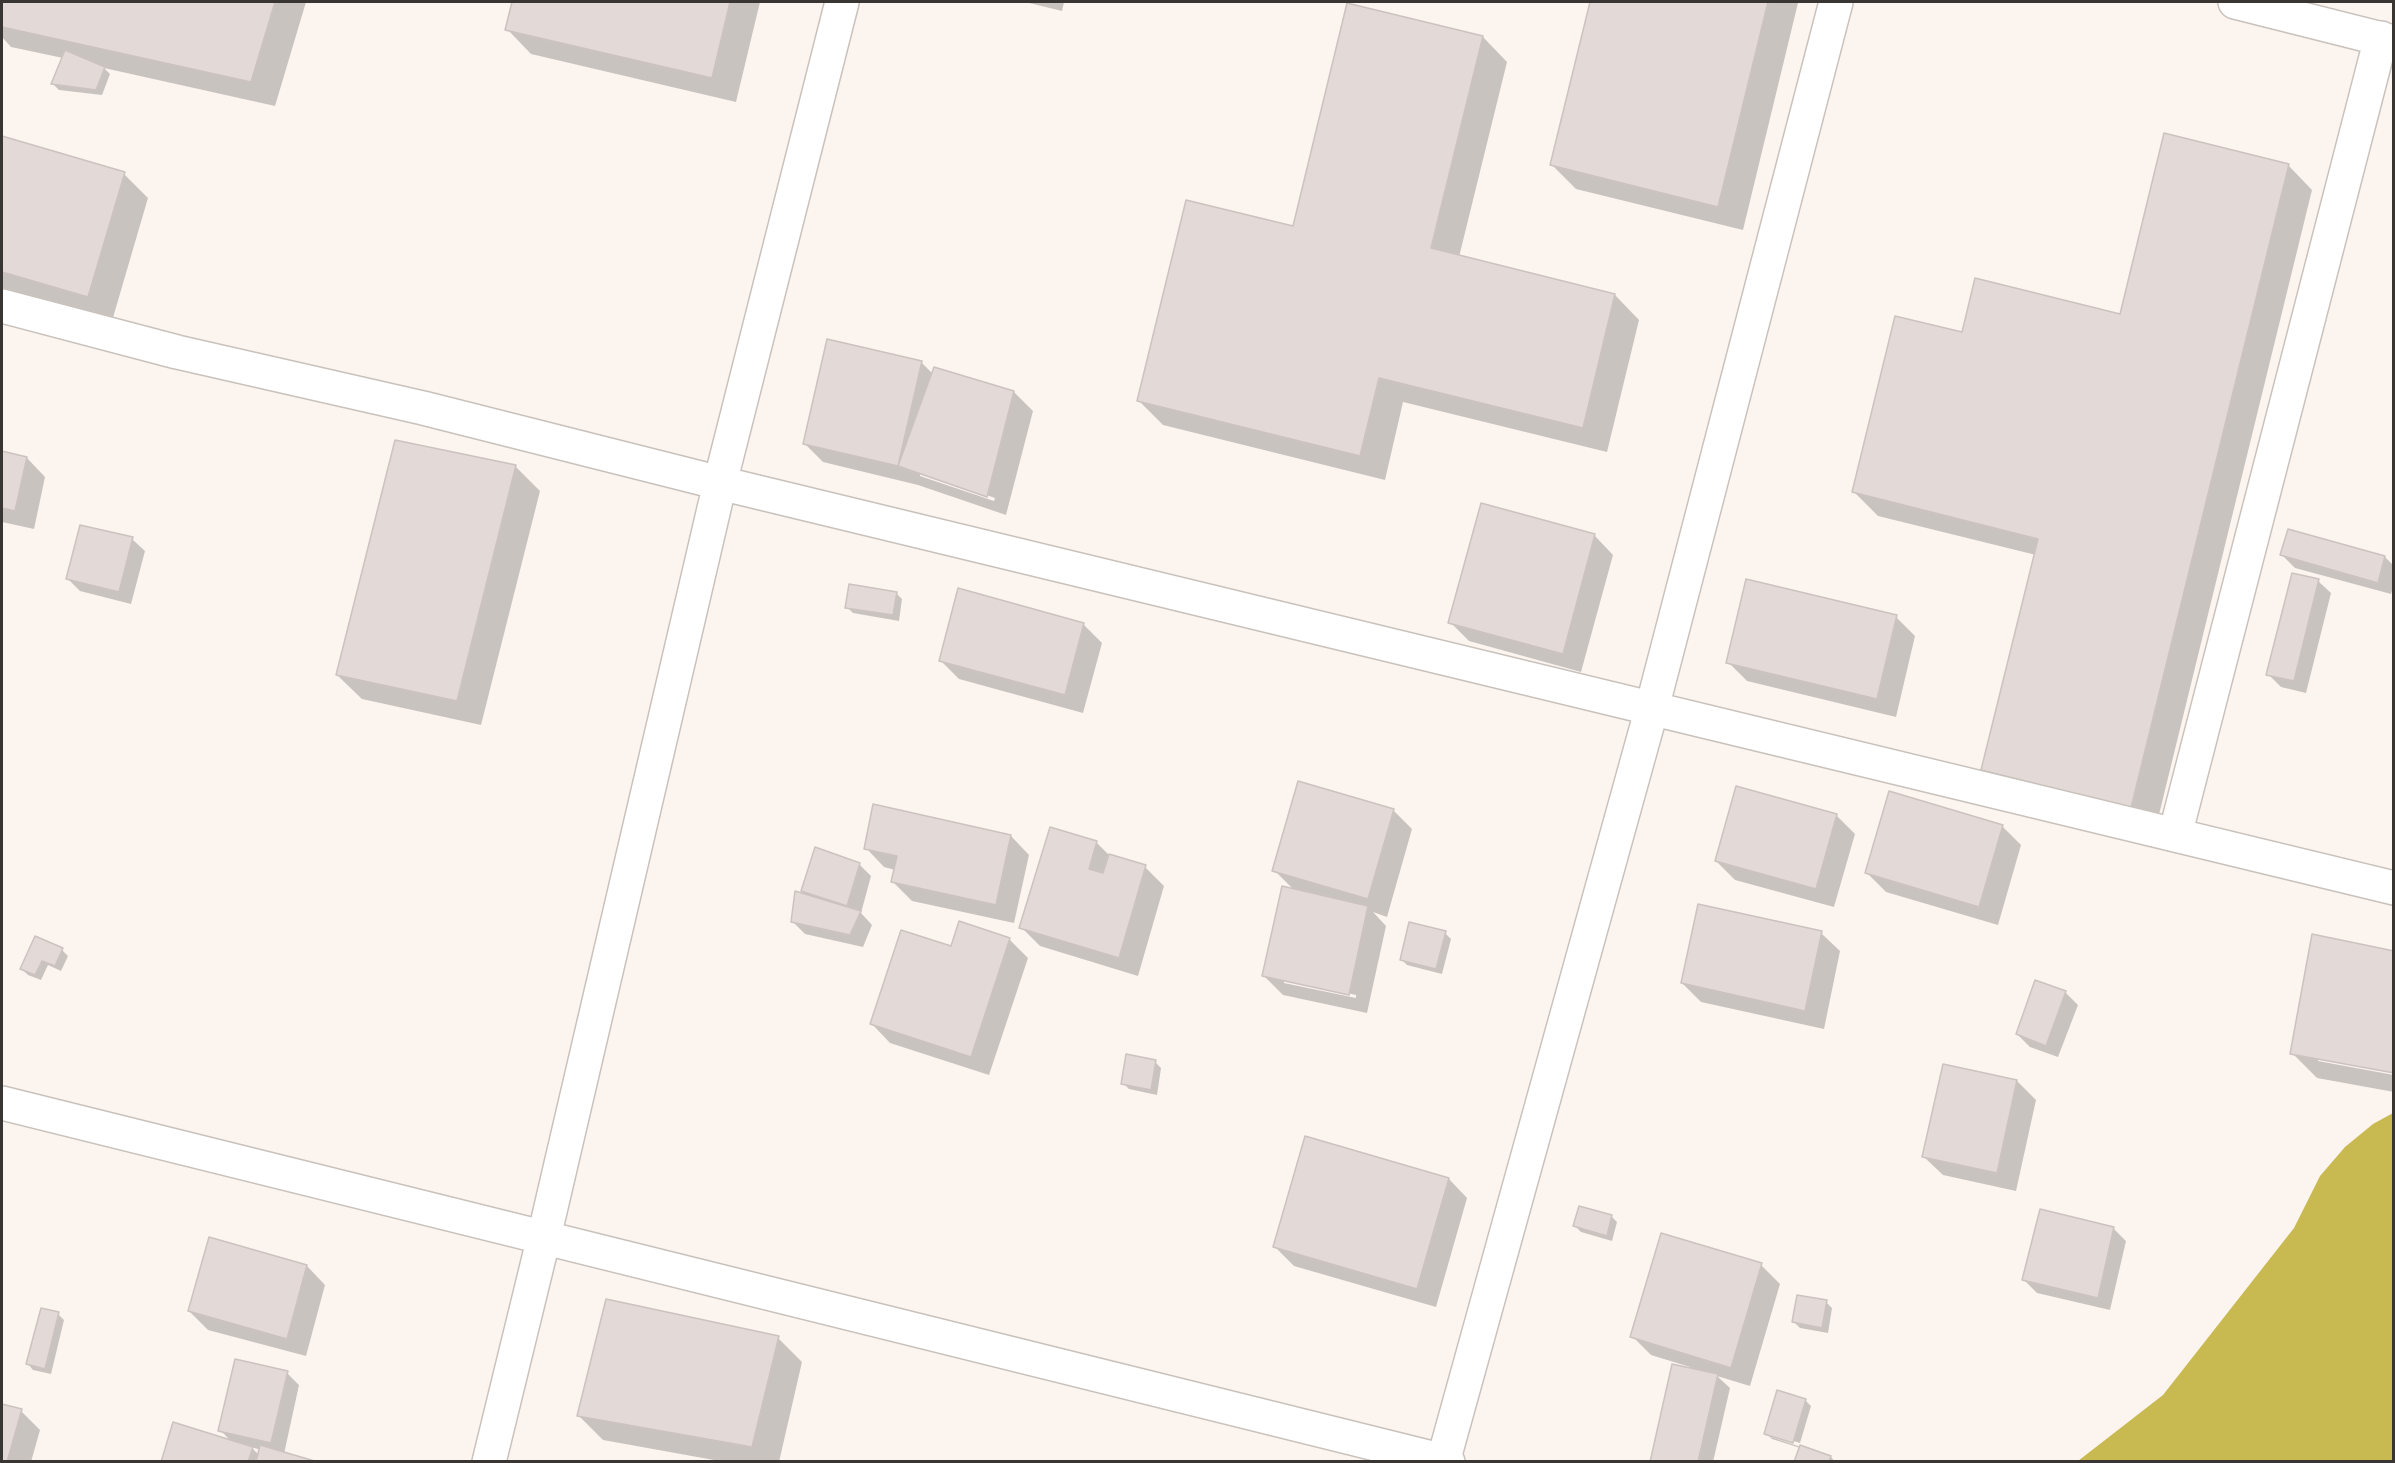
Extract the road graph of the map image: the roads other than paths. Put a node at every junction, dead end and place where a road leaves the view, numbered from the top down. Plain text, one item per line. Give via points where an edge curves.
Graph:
1 (842, 2) edge
2 (1836, 2) edge
3 (2235, 2) edge
4 (2387, 40) edge
5 (2, 306) edge
6 (720, 483) junction
7 (1652, 708) junction
8 (2175, 835) junction
9 (2394, 888) edge
10 (2, 1104) edge
11 (544, 1237) junction
12 (489, 1461) edge
13 (1445, 1461) edge

1 - 6 street
2 - 7 street
3 - 4 street
4 - 8 street
5 - 6 street
6 - 7 street
6 - 11 street
7 - 8 street
7 - 13 street
8 - 9 street
10 - 11 street
11 - 12 street
11 - 13 street

